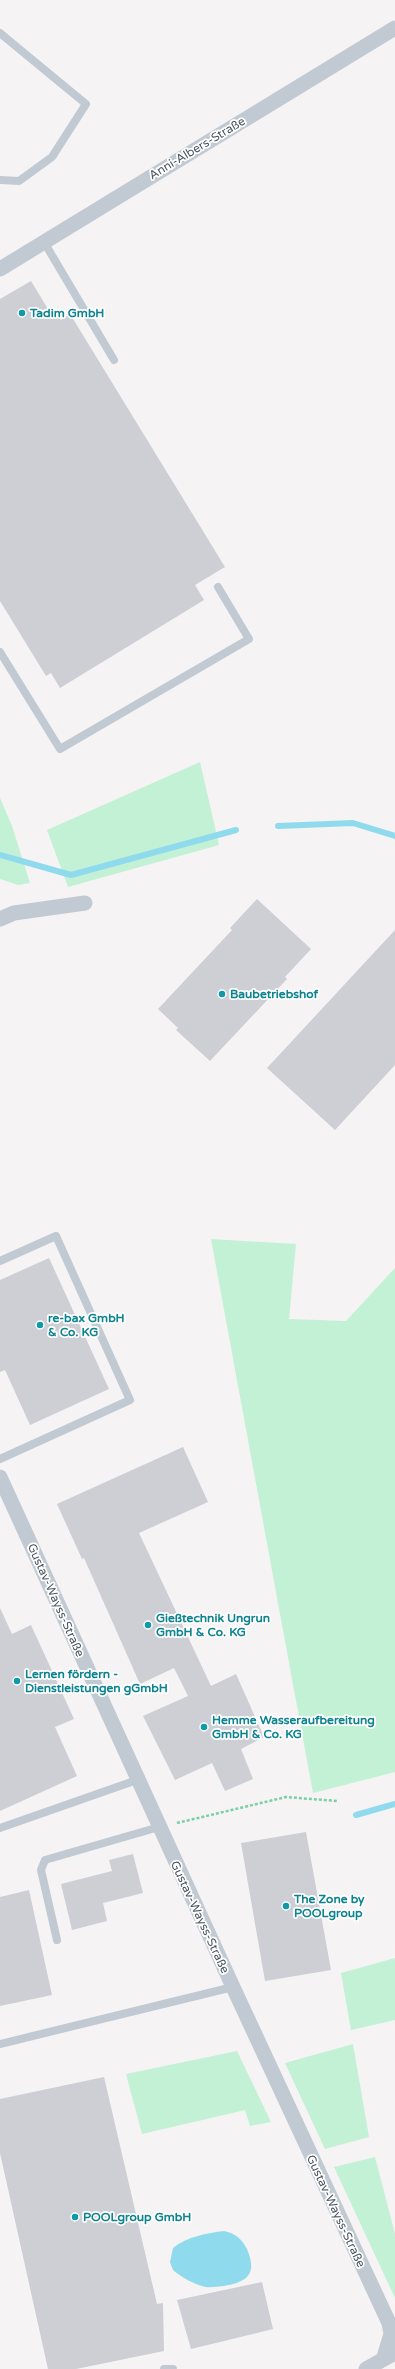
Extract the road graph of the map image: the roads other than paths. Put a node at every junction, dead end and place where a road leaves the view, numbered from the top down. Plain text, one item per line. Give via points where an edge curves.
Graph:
1 (395, 28) edge
2 (0, 33) edge
3 (0, 180) edge
4 (44, 242) junction
5 (0, 269) edge
6 (114, 360) dead end
7 (218, 587) dead end
8 (0, 652) edge
9 (85, 903) dead end
10 (0, 919) edge
11 (0, 1261) edge
12 (0, 1459) edge
13 (0, 1477) edge
14 (138, 1780) junction
15 (159, 1827) junction
16 (0, 1828) edge
17 (57, 1940) dead end
18 (232, 1987) junction
19 (0, 2044) edge
20 (389, 2360) edge
21 (164, 2369) edge
22 (173, 2369) edge
23 (366, 2369) edge

1 - 4 street, Anni-Albers-Straße
2 - 3 lane via 86,104 52,157 19,181
4 - 5 street, Anni-Albers-Straße
4 - 6 lane
7 - 8 lane via 249,639 60,750
9 - 10 street via 14,913
11 - 12 lane via 56,1236 130,1400
13 - 14 street, Gustav-Wayss-Straße
14 - 15 street, Gustav-Wayss-Straße
14 - 16 lane
15 - 17 lane via 45,1860 41,1870
15 - 18 street, Gustav-Wayss-Straße
18 - 19 lane
18 - 20 street, Gustav-Wayss-Straße via 388,2323 391,2334
20 - 23 street
21 - 22 lane

